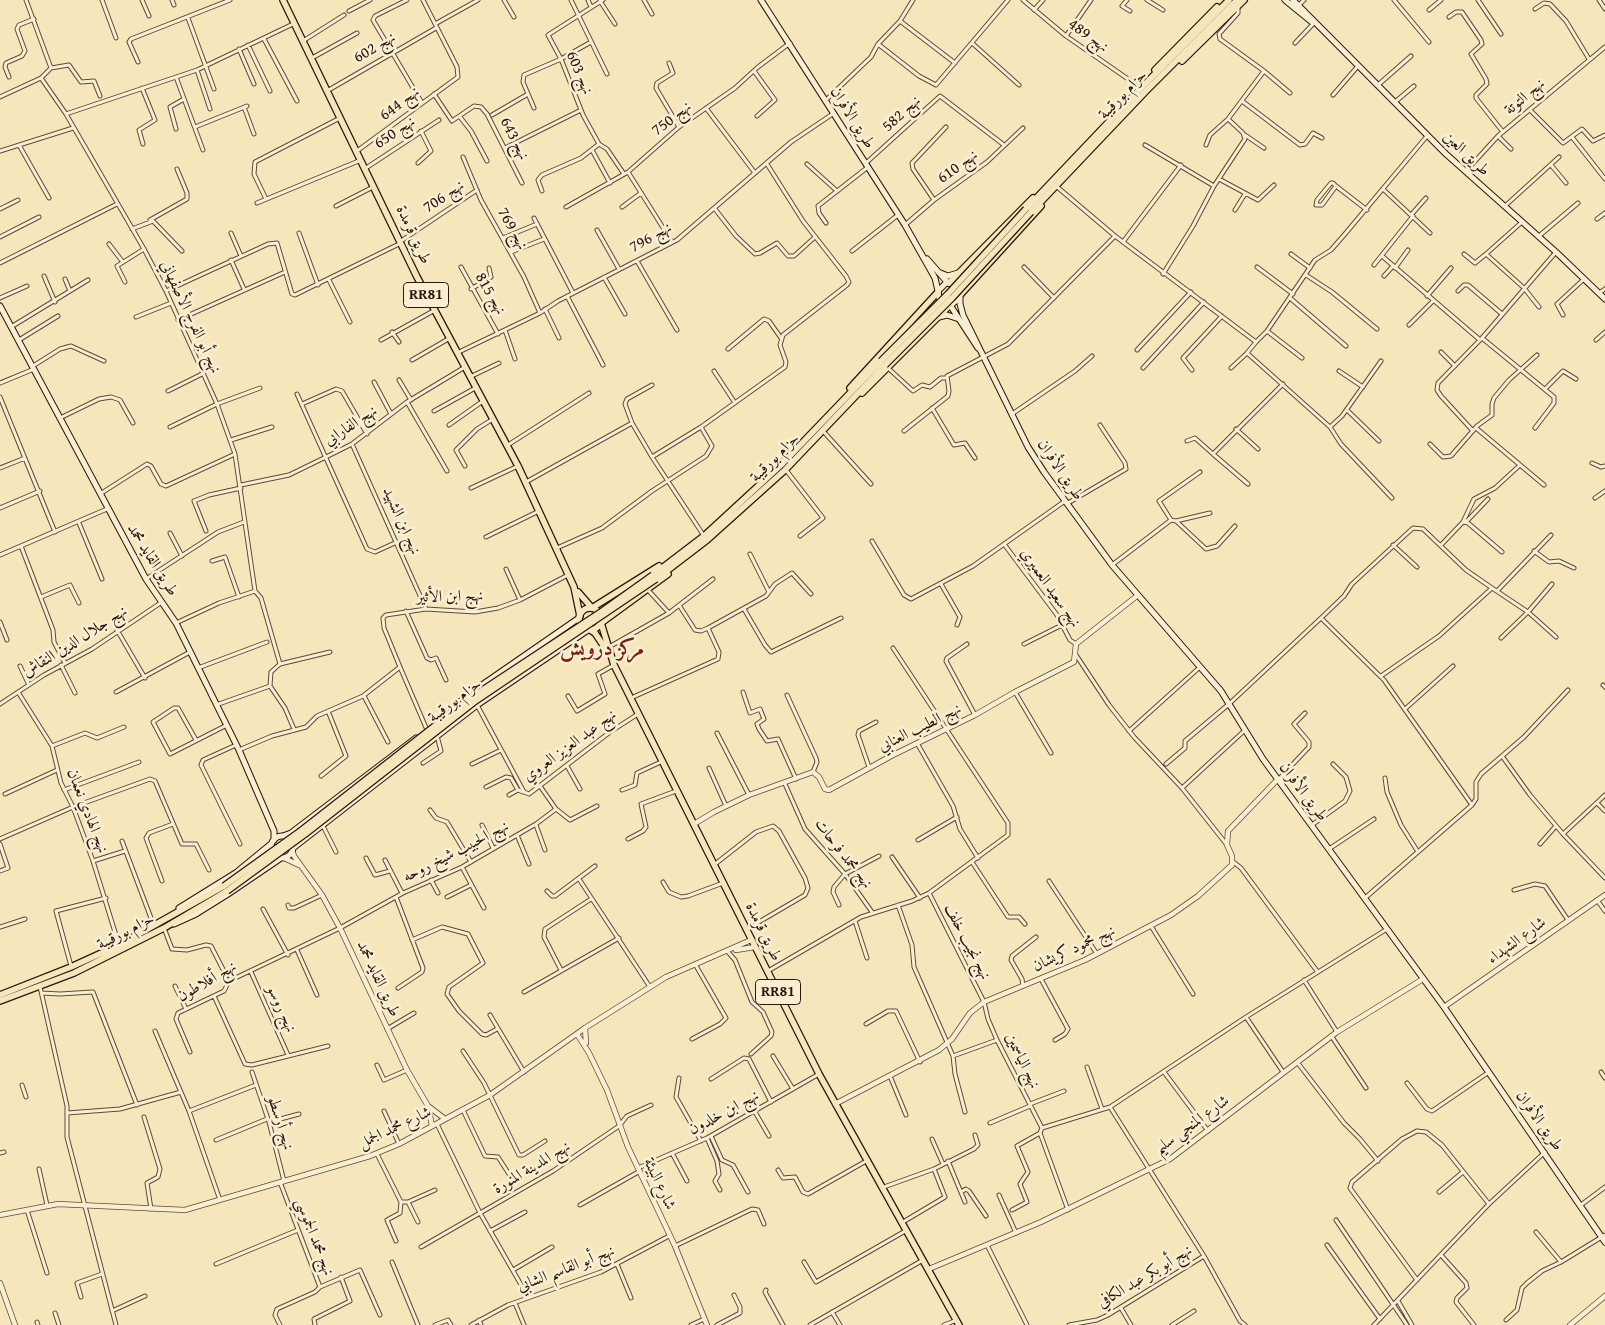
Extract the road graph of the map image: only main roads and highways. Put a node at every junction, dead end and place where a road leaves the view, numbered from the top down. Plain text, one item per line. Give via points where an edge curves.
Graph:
1 (283, 0) edge
2 (761, 0) edge
3 (1224, 0) edge
4 (1229, 0) edge
5 (1244, 0) edge
6 (1285, 0) edge
7 (1292, 0) edge
8 (1237, 3) edge
9 (1314, 23) junction
10 (1192, 41) junction
11 (1143, 88) junction
12 (1054, 184) junction
13 (920, 251) junction
14 (936, 271) junction
15 (958, 273) junction
16 (948, 283) junction
17 (938, 291) junction
18 (960, 297) junction
19 (1605, 300) edge
20 (950, 305) junction
21 (0, 306) edge
22 (936, 319) junction
23 (960, 320) junction
24 (984, 357) junction
25 (885, 364) junction
26 (826, 422) junction
27 (686, 553) junction
28 (574, 587) junction
29 (592, 608) junction
30 (580, 617) junction
31 (601, 623) junction
32 (589, 630) junction
33 (608, 650) junction
34 (496, 676) junction
35 (502, 688) junction
36 (387, 759) junction
37 (394, 769) junction
38 (274, 831) junction
39 (282, 836) junction
40 (273, 842) junction
41 (293, 849) junction
42 (282, 858) junction
43 (163, 925) junction
44 (0, 995) edge
45 (0, 1000) edge
46 (1604, 1238) edge
47 (958, 1322) edge

1 - 28 main road, طريق قرمدة / RR81 via 435,310 508,444
2 - 13 main road, طريق الأفران
3 - 11 main road via 1162,60
4 - 10 main road, حزام بورقيبة
5 - 8 main road
6 - 9 main road, طريق العين
7 - 9 main road, طريق العين
8 - 10 main road, حزام بورقيبة
8 - 11 main road via 1175,67
9 - 19 main road, طريق العين via 1427,136 1585,278
10 - 11 main road, حزام بورقيبة
11 - 12 main road, حزام بورقيبة
12 - 15 main road via 1022,206
12 - 18 main road via 1035,214
12 - 25 main road, حزام بورقيبة, bridge via 952,298
13 - 14 main road, طريق الأفران
13 - 17 main road, طريق الأفران via 935,278
14 - 15 main road via 948,276
14 - 16 main road, طريق الأفران
15 - 16 main road
16 - 17 main road
16 - 18 main road via 956,285
17 - 20 main road via 941,301
17 - 26 main road via 860,376
18 - 20 main road
18 - 24 main road, طريق الأفران via 961,308
20 - 22 main road
20 - 23 main road, طريق الأفران
21 - 38 main road, طريق القايد محمد via 107,509 146,579 176,623
22 - 23 main road via 947,315
22 - 25 main road
23 - 24 main road, طريق الأفران
24 - 46 main road, طريق الأفران via 1032,453 1066,502 1112,565 1201,666 1229,704 1277,780 1444,1007
25 - 26 main road, حزام بورقيبة
26 - 27 main road, حزام بورقيبة
26 - 27 main road, حزام بورقيبة via 785,470
27 - 29 main road
27 - 31 main road via 648,590
27 - 43 main road, حزام بورقيبة, bridge via 655,577 472,697 225,888
28 - 29 main road, طريق قرمدة / RR81
28 - 30 main road, طريق قرمدة / RR81
29 - 30 main road via 586,609
29 - 31 main road, RR81 via 599,612
30 - 32 main road, RR81 via 580,624
30 - 34 main road, حزام بورقيبة
31 - 32 main road
31 - 33 main road, طريق قرمدة / RR81
32 - 33 main road, طريق قرمدة / RR81
32 - 35 main road, حزام بورقيبة
33 - 47 main road, طريق قرمدة / RR81 via 819,1074
34 - 35 main road
34 - 36 main road, حزام بورقيبة
35 - 37 main road, حزام بورقيبة
36 - 37 main road
36 - 39 main road, حزام بورقيبة via 291,833
37 - 41 main road, حزام بورقيبة
38 - 39 main road
38 - 40 main road, طريق القايد محمد
39 - 40 main road
39 - 41 main road via 289,839
40 - 42 main road via 272,852
40 - 43 main road via 237,872 177,910
41 - 42 main road
42 - 43 main road via 196,914
43 - 44 main road, حزام بورقيبة via 71,968
43 - 45 main road, حزام بورقيبة via 41,990

